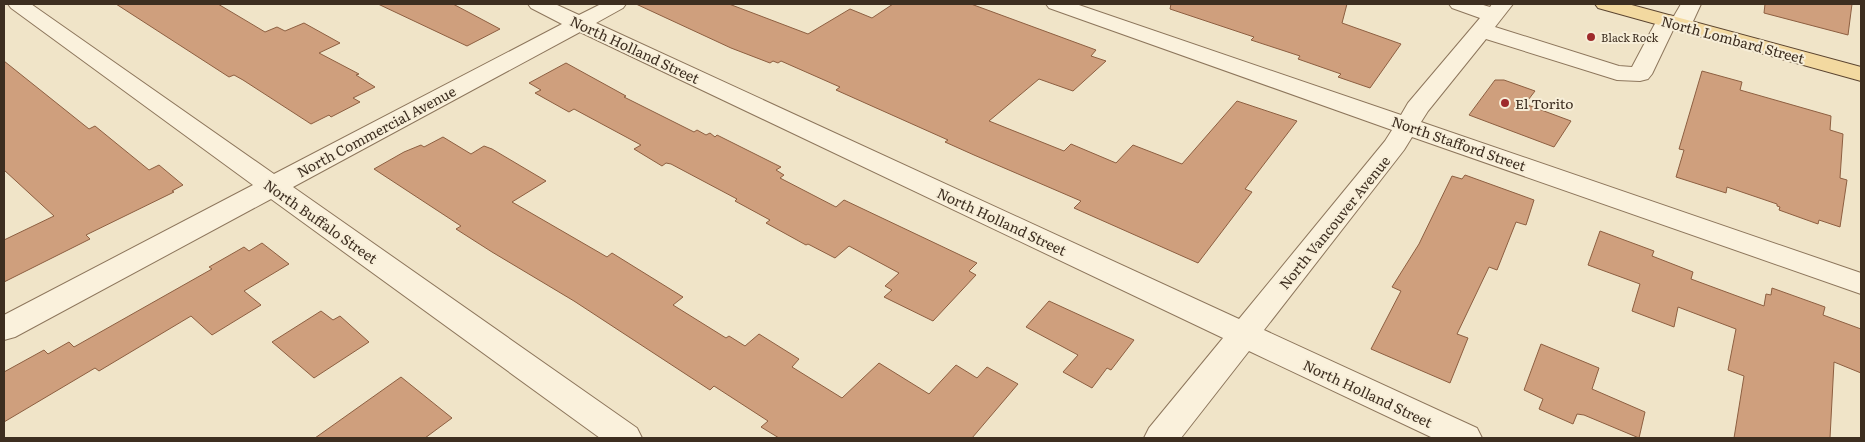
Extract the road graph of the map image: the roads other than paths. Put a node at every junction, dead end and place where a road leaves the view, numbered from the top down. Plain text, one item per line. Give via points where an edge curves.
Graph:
1 (18, 4) edge
2 (538, 4) edge
3 (616, 4) edge
4 (1056, 4) edge
5 (1459, 4) edge
6 (1605, 4) edge
7 (1691, 4) edge
8 (1492, 16) edge
9 (580, 23) junction
10 (1674, 23) junction
11 (1861, 74) edge
12 (1407, 125) junction
13 (272, 187) junction
14 (1861, 284) edge
15 (4, 330) edge
16 (1244, 335) junction
17 (625, 438) edge
18 (1162, 438) edge
19 (1465, 438) edge

1 - 13 street, North Buffalo Street
2 - 9 street, North Holland Street
3 - 9 street, North Commercial Avenue
4 - 12 street, North Stafford Street
5 - 8 street
6 - 10 main road, North Lombard Street
7 - 10 street
8 - 10 street via 1617,73 1640,74
8 - 12 street, North Vancouver Avenue via 1417,108
9 - 13 street, North Commercial Avenue
9 - 16 street, North Holland Street
10 - 11 main road, North Lombard Street
12 - 14 street, North Stafford Street
12 - 16 street, North Vancouver Avenue via 1395,145
13 - 15 street, North Commercial Avenue
13 - 17 street, North Buffalo Street
16 - 18 street, North Vancouver Avenue
16 - 19 street, North Holland Street

